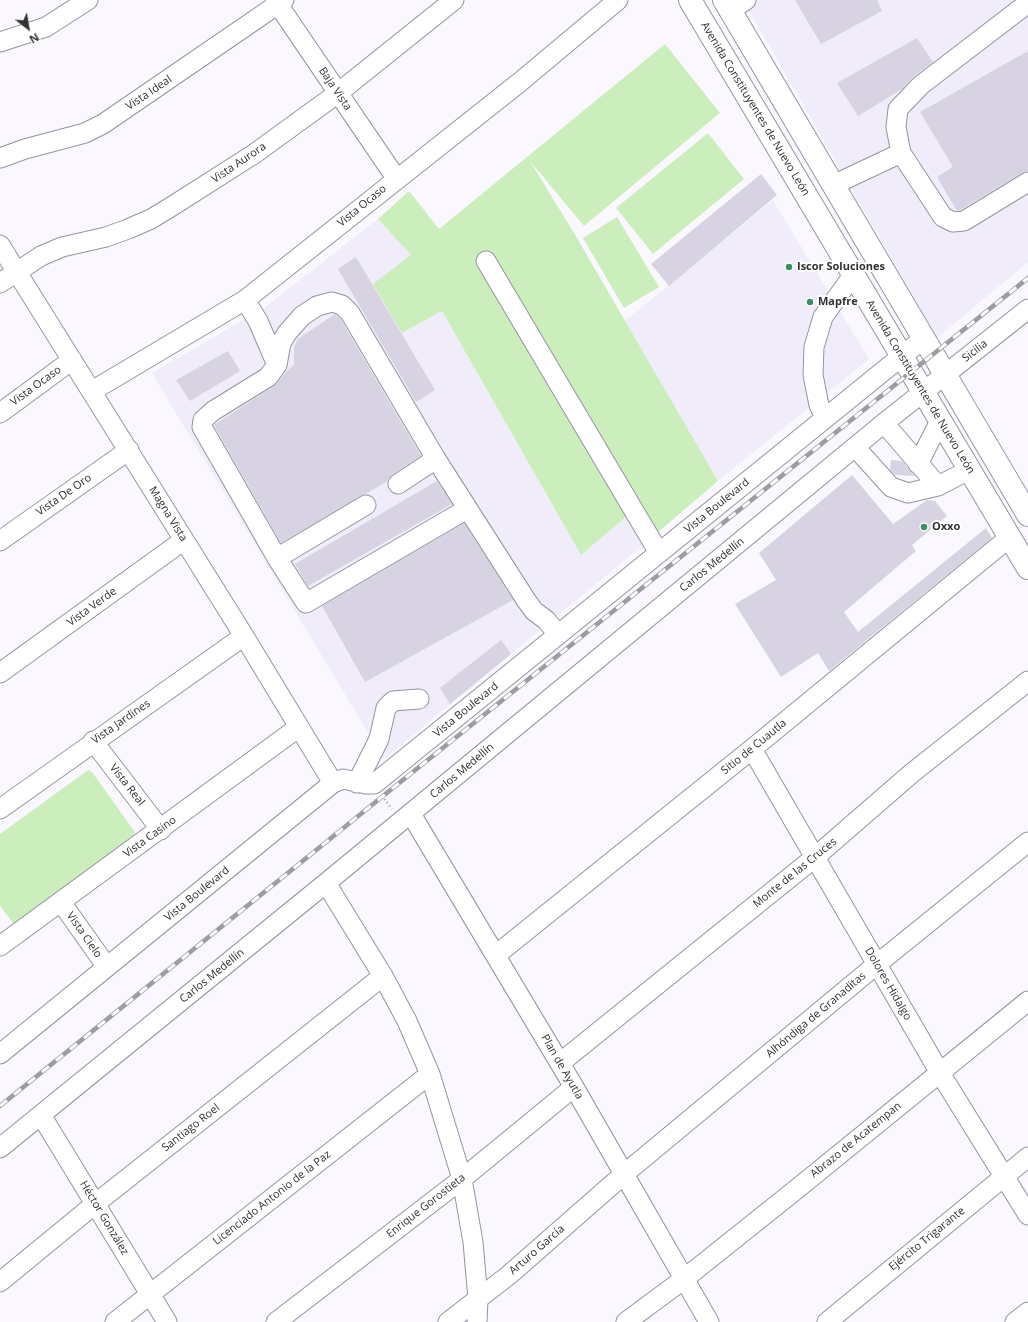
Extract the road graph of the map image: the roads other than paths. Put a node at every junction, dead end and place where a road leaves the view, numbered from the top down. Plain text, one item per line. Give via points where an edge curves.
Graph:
1 (88, 0) edge
2 (454, 0) edge
3 (618, 0) edge
4 (690, 0) edge
5 (279, 2) edge
6 (733, 4) edge
7 (1028, 4) edge
8 (0, 42) edge
9 (338, 93) junction
10 (779, 93) junction
11 (754, 107) junction
12 (901, 152) junction
13 (0, 158) edge
14 (396, 178) junction
15 (1028, 182) edge
16 (833, 185) junction
17 (0, 245) edge
18 (486, 260) dead end
19 (16, 272) junction
20 (853, 275) junction
21 (0, 283) edge
22 (245, 300) junction
23 (1028, 309) edge
24 (923, 339) junction
25 (901, 356) junction
26 (72, 360) junction
27 (277, 365) junction
28 (945, 374) junction
29 (92, 391) junction
30 (922, 392) junction
31 (0, 413) edge
32 (825, 417) junction
33 (940, 421) junction
34 (884, 423) junction
35 (855, 447) junction
36 (129, 450) junction
37 (436, 460) junction
38 (918, 464) junction
39 (969, 470) junction
40 (398, 484) dead end
41 (938, 486) junction
42 (366, 505) dead end
43 (467, 509) junction
44 (1028, 515) edge
45 (1010, 537) junction
46 (184, 540) junction
47 (0, 541) edge
48 (659, 553) junction
49 (277, 558) junction
50 (1028, 568) edge
51 (558, 634) junction
52 (244, 636) junction
53 (0, 673) edge
54 (1028, 681) edge
55 (419, 699) dead end
56 (299, 727) junction
57 (93, 741) junction
58 (752, 749) junction
59 (333, 783) junction
60 (366, 783) junction
61 (1, 805) edge
62 (406, 817) junction
63 (161, 830) junction
64 (1028, 842) edge
65 (814, 858) junction
66 (326, 883) junction
67 (61, 902) junction
68 (3, 937) edge
69 (496, 955) junction
70 (876, 965) junction
71 (107, 967) junction
72 (383, 976) junction
73 (1028, 1001) edge
74 (0, 1054) edge
75 (560, 1063) junction
76 (940, 1073) junction
77 (430, 1074) junction
78 (574, 1087) junction
79 (41, 1115) junction
80 (0, 1148) edge
81 (1028, 1157) edge
82 (623, 1175) junction
83 (1004, 1176) junction
84 (462, 1179) junction
85 (95, 1204) junction
86 (1028, 1215) edge
87 (686, 1281) junction
88 (0, 1282) edge
89 (150, 1294) junction
90 (478, 1299) junction
91 (1028, 1312) edge
92 (115, 1322) edge
93 (167, 1322) edge
94 (276, 1322) edge
95 (448, 1322) edge
96 (477, 1322) edge
97 (626, 1322) edge
98 (640, 1322) edge
99 (709, 1322) edge
100 (826, 1322) edge
101 (1015, 1322) edge

1 - 8 street via 46,27
2 - 9 street, Vista Aurora
3 - 14 street, Vista Ocaso via 520,82
4 - 11 main road, Avenida Constituyentes de Nuevo León
5 - 9 street, Baja Vista
5 - 13 street, Vista Ideal via 103,124 85,133
6 - 10 main road
7 - 12 street via 921,85 898,109 896,127
9 - 14 street, Baja Vista
9 - 19 street, Vista Aurora via 254,154 151,219 106,237 62,247 41,256
10 - 11 main road
10 - 16 main road
11 - 20 main road, Avenida Constituyentes de Nuevo León
12 - 15 street via 943,217 953,222 964,220
12 - 16 street
14 - 22 street, Vista Ocaso
16 - 24 main road
17 - 19 street, Magna Vista
18 - 48 street
19 - 21 street, Vista Aurora
19 - 26 street, Magna Vista
20 - 25 main road, Avenida Constituyentes de Nuevo León
20 - 32 street via 823,318 814,347 813,375 819,405
22 - 27 street via 258,321
22 - 29 street, Vista Ocaso
23 - 28 street, Sicilia
24 - 25 street, Vista Boulevard
24 - 28 main road
25 - 30 main road, Avenida Constituyentes de Nuevo León
25 - 32 street, Vista Boulevard
26 - 29 street, Magna Vista
26 - 31 street, Vista Ocaso
27 - 37 street via 281,343 302,316 317,306 332,302 342,304 350,313
27 - 49 street via 268,377 213,411 204,420 202,428
28 - 30 street, Sicilia
28 - 44 main road
29 - 36 street, Magna Vista
30 - 33 main road, Avenida Constituyentes de Nuevo León
30 - 34 street, Carlos Medellín
32 - 48 street, Vista Boulevard
33 - 38 street
33 - 39 main road, Avenida Constituyentes de Nuevo León
34 - 35 street, Carlos Medellín
34 - 38 street
35 - 41 street via 891,487 908,493
35 - 62 street, Carlos Medellín
36 - 46 street, Magna Vista
36 - 47 street, Vista De Oro
37 - 40 street
37 - 43 street
38 - 41 street
39 - 41 street
39 - 45 main road, Avenida Constituyentes de Nuevo León
42 - 49 street
43 - 49 street via 306,603
43 - 51 street via 529,604
45 - 50 main road, Avenida Constituyentes de Nuevo León
45 - 58 street, Sitio de Cuautla
46 - 52 street, Magna Vista
46 - 53 street, Vista Verde
48 - 51 street, Vista Boulevard
51 - 60 street, Vista Boulevard
52 - 56 street, Magna Vista
52 - 57 street, Vista Jardines
54 - 65 street, Monte de las Cruces via 912,773
55 - 60 street via 393,701 386,708
56 - 59 street, Magna Vista
56 - 63 street, Vista Casino
57 - 61 street, Vista Jardines
57 - 63 street, Vista Real
58 - 65 street, Dolores Hidalgo
58 - 69 street, Sitio de Cuautla
59 - 60 street via 343,779
59 - 71 street, Vista Boulevard
62 - 66 street, Carlos Medellín
62 - 69 street, Plan de Ayutla
63 - 67 street, Vista Casino
64 - 70 street, Alhóndiga de Granaditas
65 - 70 street, Dolores Hidalgo
65 - 75 street, Monte de las Cruces
66 - 72 street
66 - 79 street, Carlos Medellín
67 - 68 street, Vista Casino
67 - 71 street, Vista Cielo
69 - 75 street, Plan de Ayutla
70 - 76 street, Dolores Hidalgo
70 - 82 street, Alhóndiga de Granaditas
71 - 74 street, Vista Boulevard
72 - 77 street
72 - 85 street, Santiago Roel
73 - 76 street, Abrazo de Acatempan
75 - 78 street, Plan de Ayutla
76 - 83 street, Dolores Hidalgo
76 - 87 street, Abrazo de Acatempan
77 - 84 street
77 - 89 street, Licenciado Antonio de la Paz
78 - 82 street, Plan de Ayutla
78 - 84 street, Enrique Gorostieta
79 - 80 street, Carlos Medellín
79 - 85 street, Héctor González
81 - 83 street, Ejército Trigarante
82 - 87 street, Plan de Ayutla
82 - 90 street, Arturo García
83 - 86 street, Dolores Hidalgo
83 - 100 street, Ejército Trigarante
84 - 90 street via 473,1242
84 - 94 street, Enrique Gorostieta
85 - 88 street, Santiago Roel
85 - 89 street, Héctor González
87 - 97 street
87 - 98 street
87 - 99 street, Plan de Ayutla
89 - 92 street, Licenciado Antonio de la Paz
89 - 93 street, Héctor González
90 - 95 street, Arturo García
90 - 96 street
91 - 101 street

